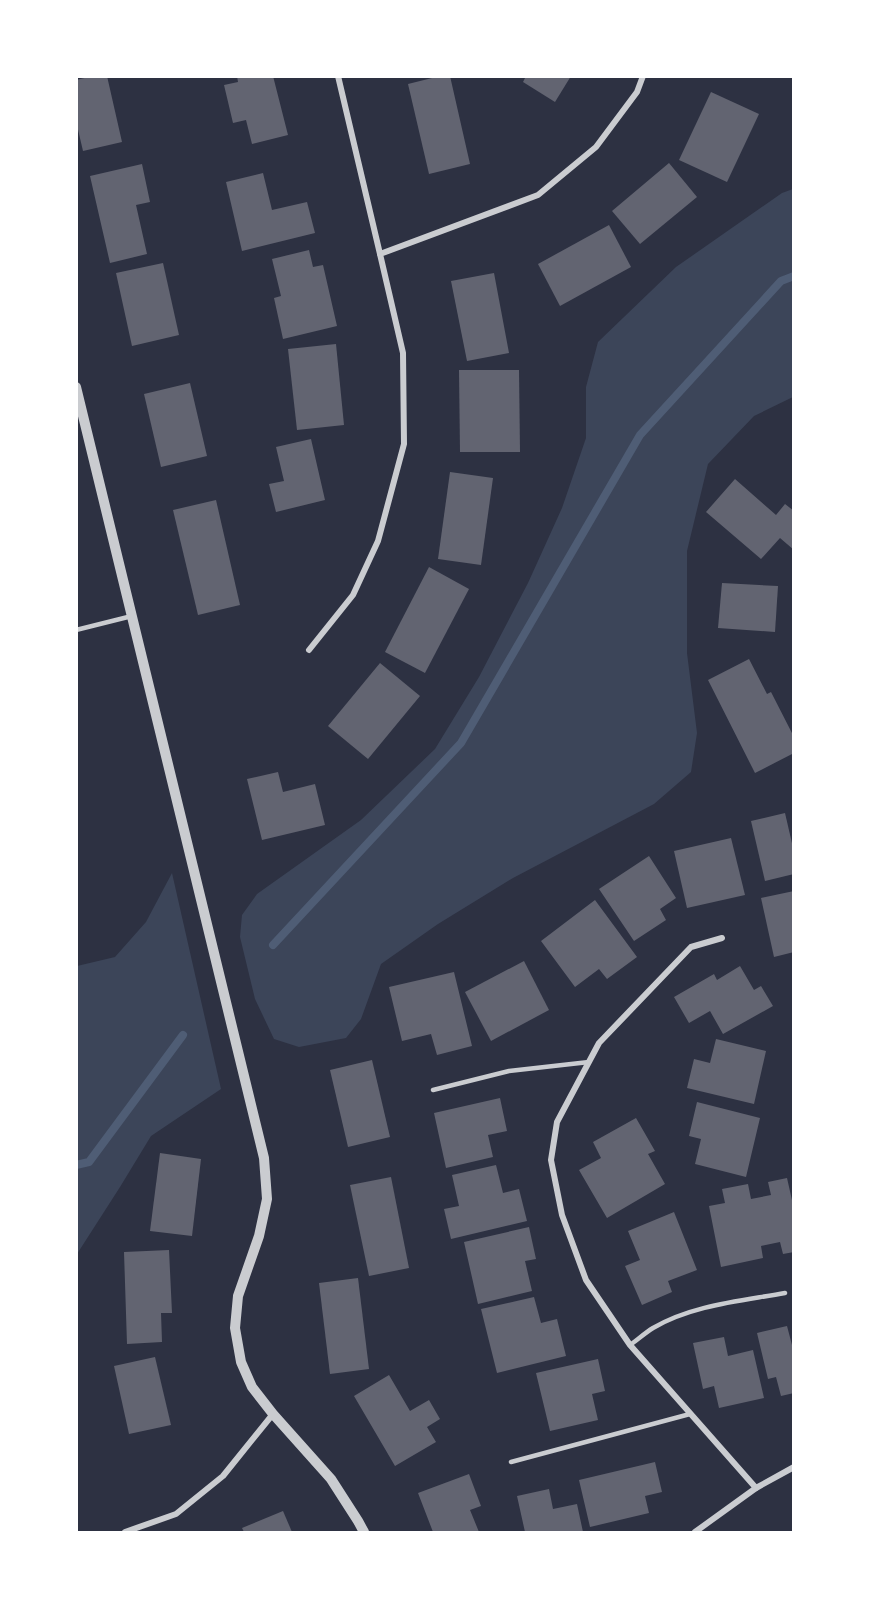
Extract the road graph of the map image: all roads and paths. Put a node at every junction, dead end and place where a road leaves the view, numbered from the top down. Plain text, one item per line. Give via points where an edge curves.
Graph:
1 (338, 76) edge
2 (643, 76) edge
3 (380, 254) junction
4 (76, 387) edge
5 (132, 616) junction
6 (76, 630) edge
7 (309, 650) dead end
8 (722, 938) dead end
9 (589, 1062) junction
10 (433, 1090) dead end
11 (785, 1293) dead end
12 (630, 1345) junction
13 (273, 1414) junction
14 (690, 1414) junction
15 (511, 1462) dead end
16 (794, 1467) edge
17 (756, 1488) junction
18 (125, 1533) edge
19 (364, 1533) edge
20 (695, 1533) edge

1 - 3 street
2 - 3 street via 637,92 596,147 538,195
3 - 7 street via 403,353 404,444 378,541 353,595
4 - 5 street
5 - 6 lane
5 - 13 street via 264,1158 267,1199 260,1236 238,1296 235,1328 241,1362 252,1387
8 - 9 street via 691,947 682,955 599,1043
9 - 10 lane via 509,1071
9 - 12 street via 557,1122 551,1160 562,1215 586,1280
11 - 12 lane via 683,1314 653,1328
12 - 14 street
13 - 18 street via 223,1476 176,1514
13 - 19 street via 331,1479
14 - 15 lane
14 - 17 street
16 - 17 street
17 - 20 street

